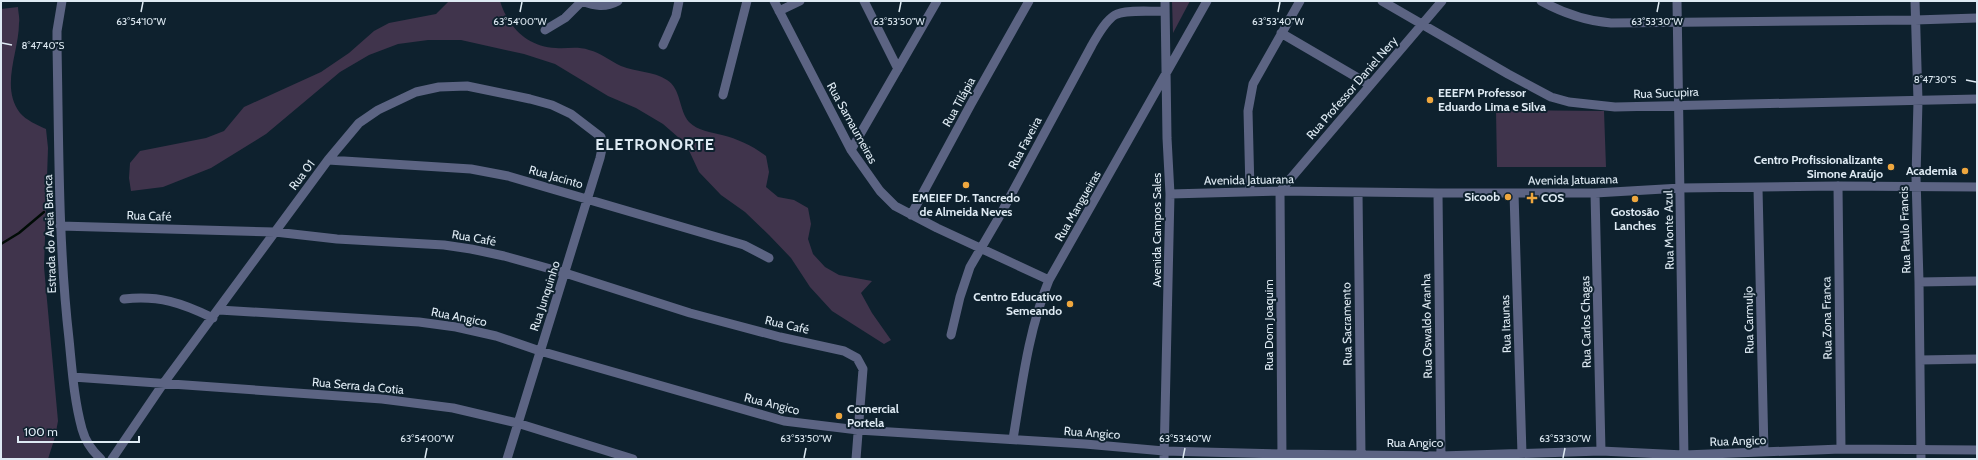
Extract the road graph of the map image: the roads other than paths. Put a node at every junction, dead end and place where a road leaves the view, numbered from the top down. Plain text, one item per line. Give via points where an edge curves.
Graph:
1 (62, 1) edge
2 (582, 1) edge
3 (618, 1) edge
4 (679, 1) edge
5 (747, 1) edge
6 (774, 1) edge
7 (800, 1) edge
8 (864, 1) edge
9 (937, 1) edge
10 (1029, 1) edge
11 (1166, 1) edge
12 (1207, 1) edge
13 (1300, 1) edge
14 (1382, 1) edge
15 (1442, 1) edge
16 (1541, 1) edge
17 (1677, 1) edge
18 (1915, 1) edge
19 (779, 11) junction
20 (1165, 11) junction
21 (1977, 18) edge
22 (1915, 20) junction
23 (1678, 21) junction
24 (1422, 25) junction
25 (546, 30) dead end
26 (1281, 33) junction
27 (663, 45) dead end
28 (898, 69) junction
29 (1167, 74) junction
30 (1370, 85) junction
31 (723, 95) dead end
32 (1977, 99) edge
33 (1918, 101) junction
34 (1679, 105) junction
35 (602, 139) joint
36 (851, 150) junction
37 (328, 160) junction
38 (1838, 186) junction
39 (1977, 187) edge
40 (1681, 188) junction
41 (1758, 188) junction
42 (1916, 188) junction
43 (1250, 191) junction
44 (1280, 191) junction
45 (1358, 192) junction
46 (1514, 193) junction
47 (1595, 193) junction
48 (1170, 194) junction
49 (1438, 194) junction
50 (586, 199) junction
51 (911, 215) junction
52 (60, 226) junction
53 (275, 232) junction
54 (980, 249) junction
55 (769, 258) dead end
56 (565, 274) junction
57 (1049, 280) junction
58 (1977, 281) edge
59 (1919, 282) junction
60 (124, 299) dead end
61 (220, 310) junction
62 (213, 318) junction
63 (951, 335) dead end
64 (540, 351) junction
65 (1920, 360) junction
66 (1977, 360) edge
67 (73, 377) junction
68 (163, 384) junction
69 (517, 423) junction
70 (858, 430) junction
71 (1013, 439) junction
72 (1841, 449) junction
73 (1977, 450) edge
74 (1601, 451) junction
75 (1764, 452) junction
76 (1522, 454) junction
77 (1164, 455) edge
78 (1361, 455) junction
79 (1921, 455) edge
80 (1282, 457) edge
81 (1441, 457) edge
82 (1684, 457) edge
83 (99, 459) edge
84 (112, 459) edge
85 (507, 459) edge
86 (633, 459) edge
87 (856, 459) edge

1 - 52 street, Estrada do Areia Branca via 57,30
2 - 3 street via 604,6
2 - 25 street via 565,18
4 - 27 street via 676,16
5 - 31 street
6 - 19 street, Rua Samaumeiras
7 - 19 street
8 - 28 street
9 - 28 street
10 - 51 street, Rua Tilápia
11 - 20 street, Avenida Campos Sales
12 - 29 street, Rua Mangueiras
13 - 26 street
14 - 24 street, Rua Sucupira
15 - 24 street, Rua Professor Daniel Nery
16 - 23 street via 1561,12 1598,22
17 - 23 street, Rua Monte Azul
18 - 22 street, Rua Paulo Francis
19 - 36 street, Rua Samaumeiras
20 - 29 street, Avenida Campos Sales
20 - 54 street, Rua Faveira via 1122,13 1115,15 1104,25
21 - 22 street
22 - 23 street
22 - 33 street, Rua Paulo Francis
23 - 34 street, Rua Monte Azul
24 - 30 street, Rua Professor Daniel Nery
24 - 34 street, Rua Sucupira via 1557,99 1615,107
26 - 30 street
26 - 43 street via 1261,67 1249,100
28 - 36 street
29 - 48 street, Avenida Campos Sales
29 - 57 street, Rua Mangueiras
30 - 44 street, Rua Professor Daniel Nery
32 - 33 street, Rua Sucupira
33 - 34 street, Rua Sucupira
33 - 42 street, Rua Paulo Francis
34 - 40 street, Rua Monte Azul
35 - 37 street, Rua 01 via 571,114 552,105 490,89 467,86 439,87 416,92 378,110 359,123
35 - 50 street, Rua Junquinho via 601,153
36 - 51 street, Rua Samaumeiras via 880,192 895,206
37 - 50 street, Rua Jacinto via 471,169 508,176
37 - 53 street, Rua 01
38 - 41 street, Avenida Jatuarana
38 - 42 street, Avenida Jatuarana
38 - 72 street, Rua Zona Franca
39 - 42 street, Avenida Jatuarana
40 - 41 street, Avenida Jatuarana
40 - 47 street, Avenida Jatuarana
40 - 82 street, Rua Monte Azul
41 - 75 street, Rua Carmuljo
42 - 59 street, Rua Paulo Francis
43 - 44 street, Avenida Jatuarana
43 - 48 street, Avenida Jatuarana
44 - 45 street, Avenida Jatuarana
44 - 80 street, Rua Dom Joaquim
45 - 49 street, Avenida Jatuarana
45 - 78 street, Rua Sacramento
46 - 47 street, Avenida Jatuarana
46 - 49 street, Avenida Jatuarana
46 - 76 street, Rua Itaunas
47 - 74 street, Rua Carlos Chagas
48 - 77 street, Avenida Campos Sales
49 - 81 street, Rua Oswaldo Aranha
50 - 55 street, Rua Jacinto via 744,244
50 - 56 street, Rua Junquinho
51 - 54 street, Rua Samaumeiras
52 - 53 street, Rua Café
52 - 67 street, Estrada do Areia Branca
53 - 56 street, Rua Café via 337,239 444,245 504,256
53 - 61 street, Rua 01
54 - 57 street, Rua Samaumeiras
54 - 63 street, Rua Faveira via 965,282
56 - 64 street, Rua Junquinho
56 - 70 street, Rua Café via 690,313 780,337 844,350 857,358 863,369
57 - 71 street, Rua Mangueiras via 1035,316
58 - 59 street
59 - 65 street, Rua Paulo Francis
60 - 62 street via 167,300 188,306
61 - 62 street, Rua 01
61 - 64 street, Rua Angico via 420,322 496,336
62 - 68 street, Rua 01
64 - 69 street, Rua Junquinho
64 - 70 street, Rua Angico via 784,421
65 - 66 street
65 - 79 street, Rua Paulo Francis
67 - 68 street, Rua Serra da Cotia
67 - 83 street, Estrada do Areia Branca via 82,429
68 - 69 street, Rua Serra da Cotia via 382,399 453,408
68 - 84 street, Rua 01
69 - 85 street, Rua Junquinho
69 - 86 street, Rua Serra da Cotia
70 - 71 street, Rua Angico
70 - 87 street
71 - 77 street, Rua Angico
72 - 75 street, Rua Angico
72 - 79 street, Rua Angico
73 - 79 street, Rua Angico
74 - 76 street, Rua Angico
74 - 82 street, Rua Angico
75 - 82 street, Rua Angico
76 - 81 street, Rua Angico
77 - 80 street, Rua Angico
78 - 80 street, Rua Angico
78 - 81 street, Rua Angico

